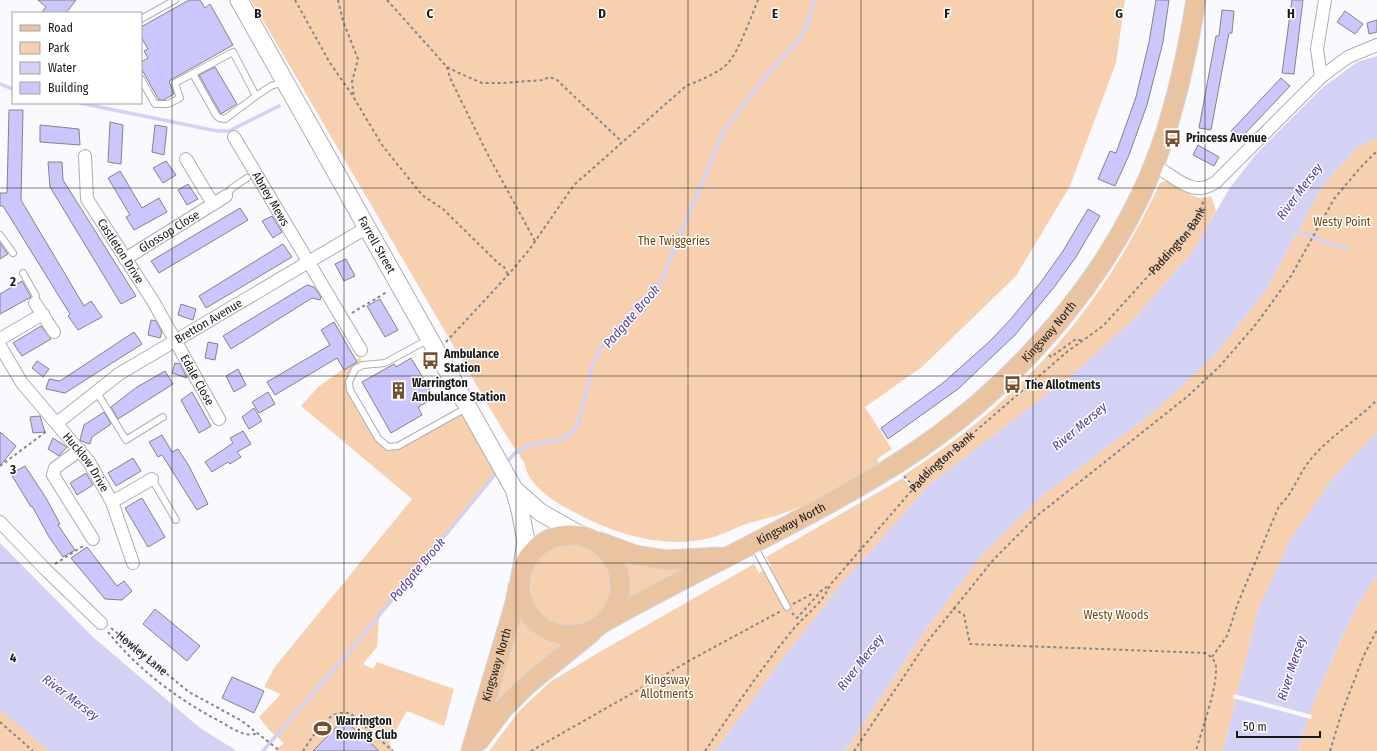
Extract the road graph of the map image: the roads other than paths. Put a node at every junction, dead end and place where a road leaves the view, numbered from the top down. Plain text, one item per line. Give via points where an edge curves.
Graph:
1 (174, 0) edge
2 (239, 0) edge
3 (1196, 0) edge
4 (1325, 0) edge
5 (142, 18) edge
6 (1377, 45) edge
7 (192, 74) junction
8 (1321, 77) junction
9 (142, 81) edge
10 (285, 82) junction
11 (256, 96) junction
12 (234, 137) dead end
13 (85, 156) dead end
14 (186, 159) dead end
15 (1153, 165) junction
16 (247, 178) dead end
17 (226, 196) joint
18 (213, 204) junction
19 (366, 228) junction
20 (0, 235) edge
21 (13, 253) dead end
22 (125, 259) junction
23 (308, 262) junction
24 (22, 273) dead end
25 (35, 303) joint
26 (42, 314) junction
27 (54, 332) dead end
28 (0, 339) edge
29 (175, 340) junction
30 (432, 343) junction
31 (0, 346) edge
32 (362, 350) dead end
33 (96, 391) junction
34 (468, 407) junction
35 (163, 417) dead end
36 (219, 419) dead end
37 (57, 423) junction
38 (80, 450) junction
39 (152, 479) joint
40 (512, 486) junction
41 (112, 502) junction
42 (176, 520) dead end
43 (0, 522) edge
44 (587, 538) junction
45 (93, 539) road end
46 (753, 544) junction
47 (730, 556) junction
48 (132, 563) dead end
49 (521, 573) junction
50 (787, 607) road end
51 (101, 623) road end
52 (602, 625) junction
53 (471, 751) edge

1 - 5 lane
2 - 10 street, Farrell Street
3 - 15 main road, Kingsway North via 1176,98
4 - 8 street via 1317,49
6 - 8 street, Paddington Bank via 1348,57
7 - 9 lane via 175,83 180,98 168,104 155,104
7 - 11 lane via 219,118 225,118
7 - 11 lane via 233,52
8 - 15 street, Paddington Bank via 1209,187 1196,189
10 - 11 lane via 271,86
10 - 19 street, Farrell Street
12 - 23 street, Abney Mews
13 - 22 street, Castleton Drive via 87,199
14 - 18 street, Glossop Close
15 - 46 main road, Kingsway North via 1125,224 1091,280 1040,344 1006,379 931,441 887,470
16 - 17 lane via 232,188
17 - 18 street, Glossop Close
18 - 22 street, Glossop Close
19 - 23 street, Bretton Avenue
19 - 30 street, Farrell Street
20 - 21 lane
22 - 29 street, Castleton Drive
23 - 29 street, Bretton Avenue
23 - 32 street, Abney Mews
24 - 25 lane via 36,296
25 - 26 street
26 - 27 street
26 - 28 street
29 - 33 street, Bretton Avenue
29 - 36 street, Edale Close
30 - 34 street, Farrell Street
30 - 34 lane via 385,363 356,369 349,382 350,390 378,438 388,447 398,446
31 - 37 street, Hucklow Drive via 22,383
33 - 35 lane via 126,440
33 - 37 street, Bretton Avenue
34 - 40 street, Farrell Street
37 - 38 street, Hucklow Drive
38 - 41 street, Hucklow Drive
38 - 45 street via 56,468 53,475
39 - 41 street, Hucklow Drive
39 - 42 lane
40 - 44 street, Farrell Street via 540,512
40 - 49 street, Farrell Street via 526,541
41 - 48 street, Hucklow Drive
43 - 51 street
44 - 47 main road, Kingsway North via 635,555 667,560
44 - 49 main road via 567,534 540,544 529,555
44 - 52 main road via 606,549 615,562 620,577 620,593 616,608
46 - 47 main road, Kingsway North
46 - 50 lane
47 - 52 main road, Kingsway North
49 - 52 main road via 520,595 526,610 550,632 566,636 582,635
49 - 53 main road, Kingsway North via 515,603
52 - 53 main road, Kingsway North via 527,684 503,708

